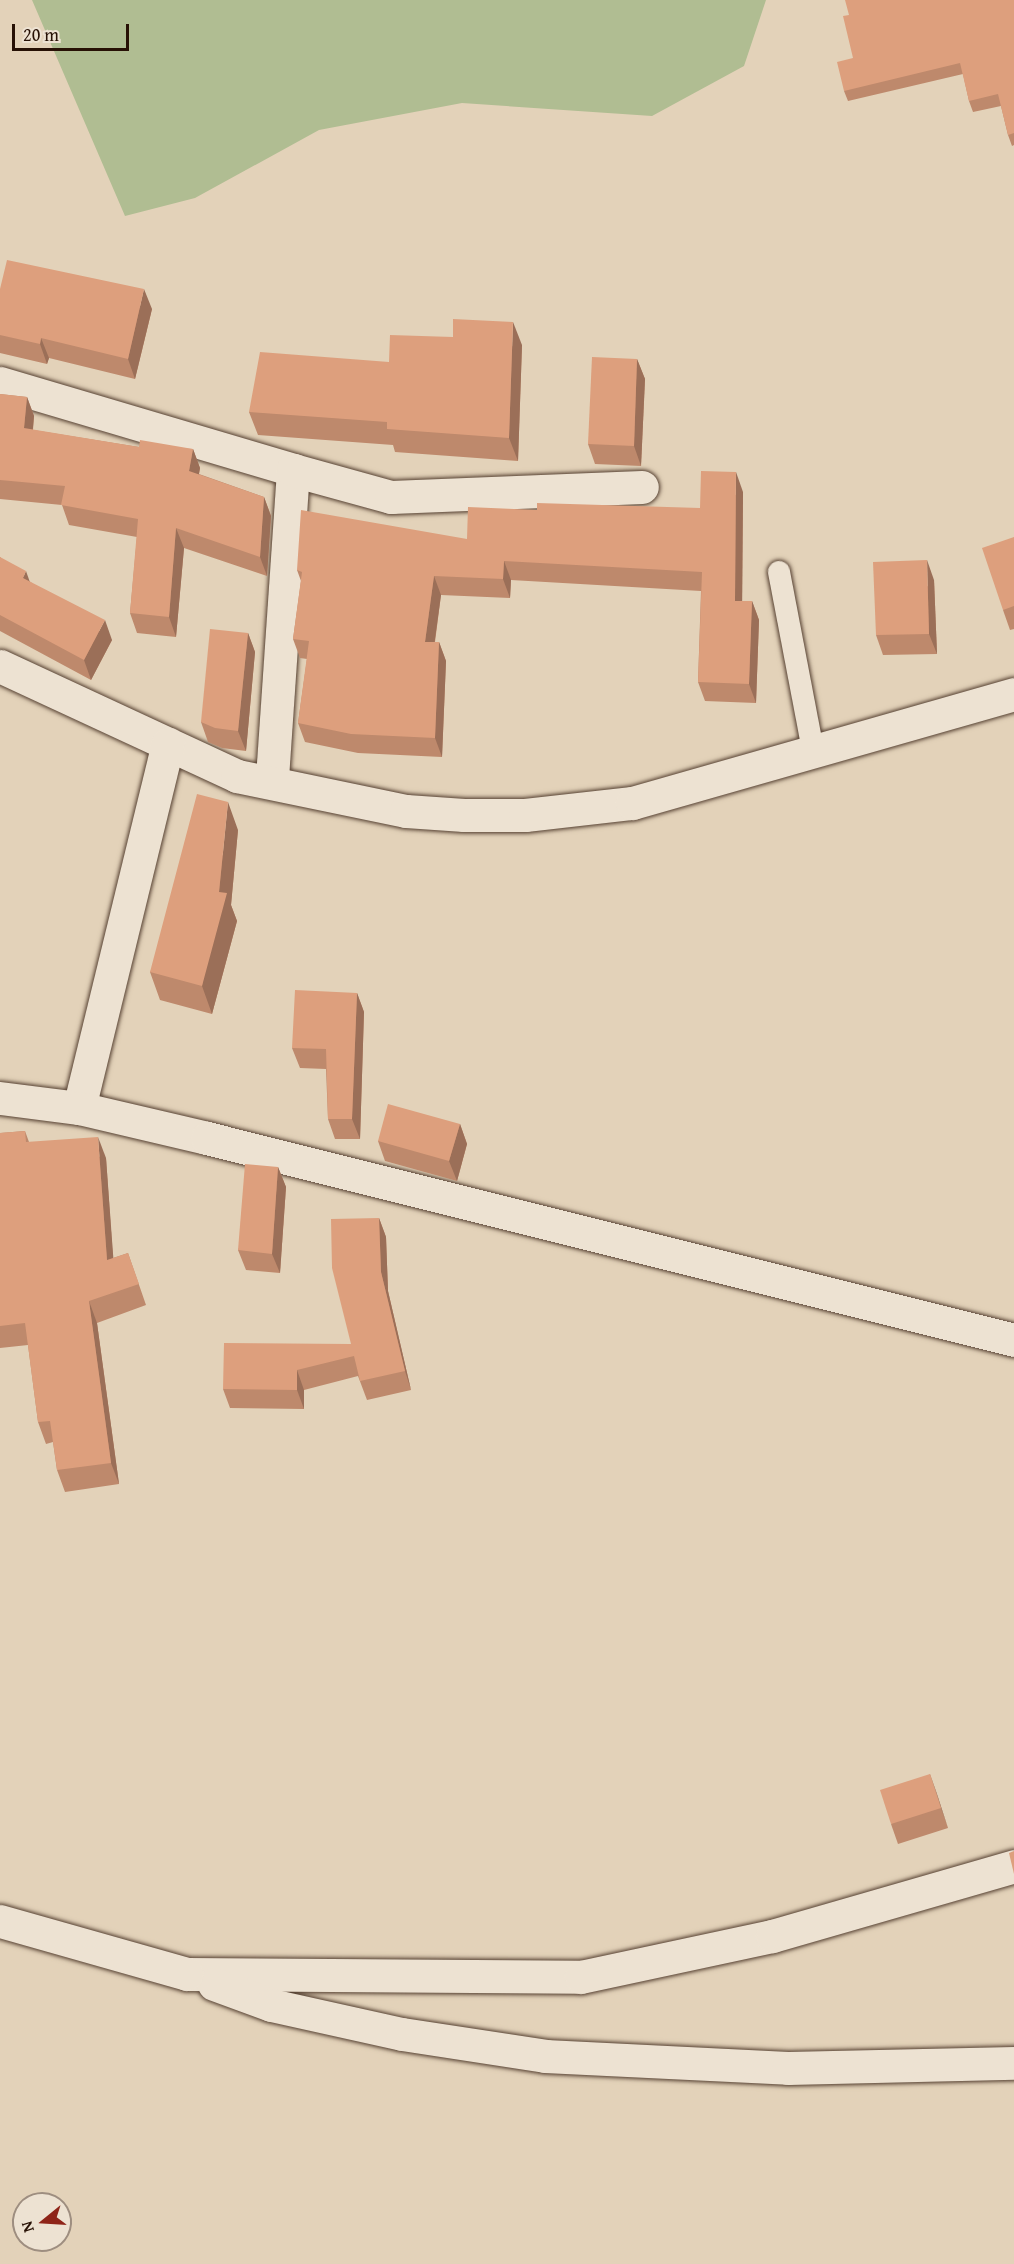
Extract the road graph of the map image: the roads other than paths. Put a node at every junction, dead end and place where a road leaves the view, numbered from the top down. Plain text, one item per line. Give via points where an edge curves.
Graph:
1 (0, 382) edge
2 (293, 470) junction
3 (642, 487) dead end
4 (779, 572) dead end
5 (0, 666) edge
6 (1014, 694) edge
7 (168, 744) junction
8 (814, 755) junction
9 (272, 782) junction
10 (0, 1098) edge
11 (79, 1108) junction
12 (1014, 1340) edge
13 (1014, 1866) edge
14 (0, 1921) edge
15 (187, 1974) junction
16 (1014, 2063) edge

1 - 2 street
2 - 3 street via 391,497
2 - 9 street
4 - 8 lane
5 - 7 street
6 - 8 street
7 - 9 street via 237,776
7 - 11 street
8 - 9 street via 632,803 525,815 406,811
10 - 11 street
11 - 12 street
13 - 15 street via 772,1936 581,1977
14 - 15 street
15 - 16 street via 282,2007 545,2056 788,2068

